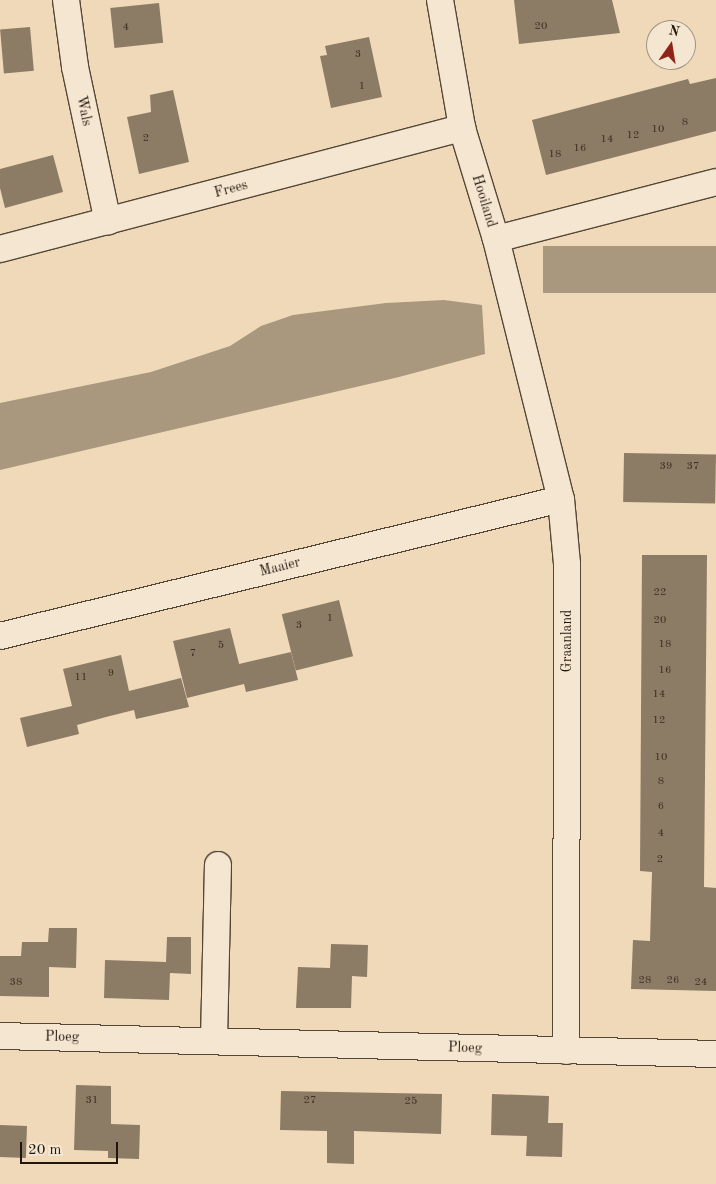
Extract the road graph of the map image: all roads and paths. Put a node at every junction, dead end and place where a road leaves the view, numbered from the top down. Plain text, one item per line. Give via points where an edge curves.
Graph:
1 (66, 0) edge
2 (440, 0) edge
3 (462, 128) junction
4 (716, 182) edge
5 (108, 222) junction
6 (496, 239) junction
7 (0, 249) edge
8 (560, 499) junction
9 (0, 636) edge
10 (218, 865) dead end
11 (0, 1036) edge
12 (214, 1040) junction
13 (566, 1051) junction
14 (716, 1054) edge

1 - 5 street, Wals via 75,68
2 - 3 street, Hooiland
3 - 5 street, Frees
3 - 6 street, Hooiland
4 - 6 street, Hooiland
5 - 7 street, Frees
6 - 8 street, Graanland
8 - 9 street, Maaier
8 - 13 street, Graanland via 567,564
10 - 12 street
11 - 12 street, Ploeg
12 - 13 street, Ploeg
13 - 14 street, Ploeg

